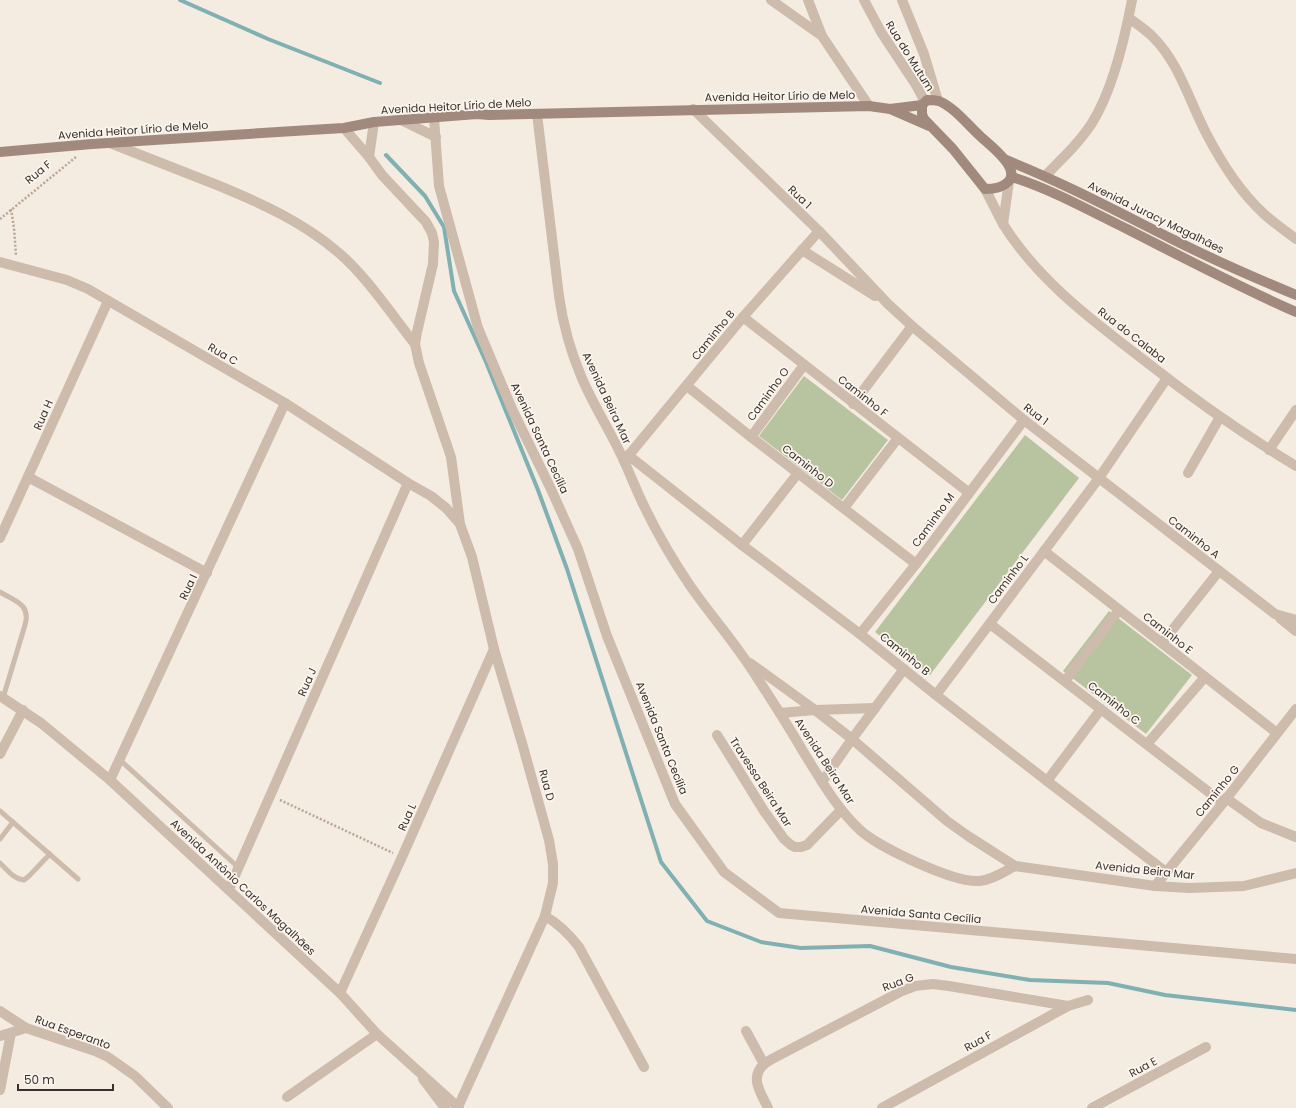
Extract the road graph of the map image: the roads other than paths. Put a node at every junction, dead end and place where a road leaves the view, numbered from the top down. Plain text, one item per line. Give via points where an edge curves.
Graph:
1 (771, 0) edge
2 (808, 0) edge
3 (864, 0) edge
4 (902, 0) edge
5 (1132, 0) edge
6 (1129, 18) junction
7 (822, 36) junction
8 (933, 82) junction
9 (916, 85) junction
10 (938, 101) junction
11 (923, 104) junction
12 (869, 106) junction
13 (890, 108) junction
14 (693, 109) junction
15 (536, 114) junction
16 (434, 118) junction
17 (401, 120) junction
18 (374, 122) junction
19 (930, 126) junction
20 (344, 128) junction
21 (436, 137) junction
22 (110, 143) junction
23 (0, 152) edge
24 (369, 157) junction
25 (1006, 160) junction
26 (1045, 176) junction
27 (1011, 179) junction
28 (986, 189) junction
29 (1003, 224) junction
30 (819, 231) junction
31 (1296, 239) edge
32 (802, 250) junction
33 (0, 262) edge
34 (1296, 295) edge
35 (108, 301) junction
36 (888, 304) junction
37 (1296, 312) edge
38 (743, 317) junction
39 (912, 326) junction
40 (415, 344) junction
41 (804, 365) junction
42 (1167, 378) junction
43 (687, 386) junction
44 (285, 403) junction
45 (853, 404) junction
46 (1296, 410) edge
47 (1220, 416) junction
48 (1024, 420) junction
49 (751, 437) junction
50 (898, 438) junction
51 (1269, 450) junction
52 (626, 458) junction
53 (1296, 466) edge
54 (798, 473) junction
55 (1188, 473) dead end
56 (28, 477) junction
57 (1099, 478) junction
58 (408, 483) junction
59 (968, 492) junction
60 (844, 508) junction
61 (460, 524) junction
62 (0, 538) edge
63 (742, 545) junction
64 (1044, 551) junction
65 (916, 564) junction
66 (1219, 571) junction
67 (208, 573) junction
68 (0, 592) edge
69 (1119, 610) junction
70 (1276, 614) junction
71 (1296, 620) edge
72 (990, 624) junction
73 (1296, 631) edge
74 (860, 634) junction
75 (1162, 643) junction
76 (494, 649) junction
77 (746, 660) junction
78 (904, 669) junction
79 (1205, 677) junction
80 (1065, 680) junction
81 (936, 695) junction
82 (1, 697) edge
83 (875, 708) junction
84 (1102, 709) junction
85 (22, 710) junction
86 (815, 710) junction
87 (1296, 710) edge
88 (780, 713) junction
89 (1277, 733) junction
90 (717, 735) dead end
91 (852, 739) junction
92 (1147, 744) junction
93 (0, 754) edge
94 (120, 760) junction
95 (110, 780) junction
96 (1047, 781) junction
97 (822, 782) junction
98 (1225, 800) junction
99 (841, 810) junction
100 (0, 811) edge
101 (13, 822) junction
102 (1296, 837) edge
103 (0, 839) edge
104 (50, 854) junction
105 (0, 863) edge
106 (1015, 866) junction
107 (239, 868) junction
108 (1166, 872) junction
109 (1296, 874) edge
110 (78, 879) dead end
111 (1155, 886) junction
112 (229, 890) junction
113 (545, 916) junction
114 (1296, 959) edge
115 (340, 994) junction
116 (1088, 1000) dead end
117 (1068, 1006) junction
118 (0, 1011) edge
119 (26, 1028) junction
120 (746, 1031) dead end
121 (11, 1033) junction
122 (377, 1034) junction
123 (0, 1036) edge
124 (1206, 1048) dead end
125 (768, 1061) junction
126 (644, 1067) dead end
127 (416, 1070) junction
128 (0, 1090) edge
129 (287, 1097) dead end
130 (168, 1108) edge
131 (445, 1108) edge
132 (459, 1108) edge
133 (768, 1108) edge
134 (882, 1108) edge
135 (1092, 1108) edge

1 - 7 street
2 - 7 street
3 - 9 street, Rua do Mutum via 881,32
4 - 8 street
5 - 6 street
6 - 26 street via 1112,77 1093,122 1078,142
6 - 31 street via 1153,37 1169,57 1217,153 1240,187 1265,215
7 - 12 street
8 - 9 street
8 - 10 street
9 - 11 street, Rua do Mutum
10 - 11 main road, Avenida Heitor Lírio de Melo via 927,100
10 - 25 main road via 954,111
11 - 13 main road, Avenida Heitor Lírio de Melo
11 - 19 main road via 922,114
12 - 13 main road, Avenida Heitor Lírio de Melo
12 - 14 main road, Avenida Heitor Lírio de Melo
13 - 19 main road, Avenida Heitor Lírio de Melo
14 - 15 main road, Avenida Heitor Lírio de Melo
14 - 30 street, Rua 1
15 - 16 main road, Avenida Heitor Lírio de Melo via 477,114
15 - 52 street, Avenida Beira Mar via 562,317 581,376
16 - 17 main road, Avenida Heitor Lírio de Melo
16 - 21 street, Avenida Santa Cecília
17 - 18 main road, Avenida Heitor Lírio de Melo
17 - 21 street
18 - 20 main road, Avenida Heitor Lírio de Melo
18 - 24 street
19 - 28 main road via 953,148
20 - 22 main road, Avenida Heitor Lírio de Melo
20 - 24 street
21 - 114 street, Avenida Santa Cecília via 439,186 478,328 512,408 578,549 607,636 675,804 724,872 779,914
22 - 23 main road, Avenida Heitor Lírio de Melo
22 - 40 street via 252,200 318,236 354,267
24 - 40 street via 382,175 426,222 432,233 433,264
25 - 26 main road, Avenida Juracy Magalhães
25 - 27 main road via 1010,166
26 - 34 main road, Avenida Juracy Magalhães via 1190,248
27 - 28 main road via 1000,187
27 - 29 street
27 - 37 main road, Avenida Juracy Magalhães via 1029,183 1068,199 1194,264
28 - 29 street, Rua do Calaba
29 - 42 street, Rua do Calaba via 1038,268 1066,297
30 - 32 street, Caminho B
30 - 36 street, Rua 1
32 - 36 street, Rua 1
32 - 38 street, Caminho B
33 - 35 street, Rua C via 66,280
35 - 44 street, Rua C
35 - 56 street, Rua H
36 - 39 street, Rua 1
38 - 41 street, Caminho F
38 - 43 street, Caminho B
39 - 45 street
39 - 48 street, Rua 1
40 - 61 street via 418,363 451,457
41 - 45 street, Caminho F
41 - 49 street, Caminho O
42 - 47 street, Rua do Calaba
42 - 57 street, Caminho L
43 - 49 street, Caminho D
43 - 52 street, Caminho B
44 - 58 street, Rua C
44 - 67 street, Rua I
45 - 50 street, Caminho F
46 - 51 street
47 - 51 street, Rua do Calaba
47 - 55 street
48 - 57 street, Rua 1
48 - 59 street, Caminho M
49 - 54 street, Caminho D
50 - 59 street, Caminho F
50 - 60 street
51 - 53 street, Rua do Calaba
52 - 63 street, Caminho B
52 - 77 street, Avenida Beira Mar via 645,509 672,556 702,603
54 - 60 street, Caminho D
54 - 63 street
56 - 62 street, Rua H
56 - 67 street
57 - 64 street, Caminho L
57 - 66 street, Caminho A
58 - 61 street, Rua D via 431,496
58 - 107 street, Rua J
59 - 65 street, Caminho M
60 - 65 street, Caminho D
61 - 76 street, Rua D via 478,577
63 - 74 street, Caminho B
64 - 69 street, Caminho E
64 - 72 street, Caminho L
65 - 74 street, Caminho M
66 - 70 street, Caminho A
66 - 75 street
67 - 94 street, Rua I
68 - 82 lane via 21,605 27,612
69 - 75 street, Caminho E
69 - 80 street
70 - 71 street, Caminho A
70 - 73 street, Caminho A
72 - 80 street, Caminho C
72 - 81 street, Caminho L
74 - 78 street, Caminho B
75 - 79 street, Caminho E
76 - 113 street, Rua D via 549,840 553,883
76 - 115 street, Rua L
77 - 86 street, Avenida Beira Mar
77 - 88 street, Avenida Beira Mar
78 - 81 street, Caminho B
78 - 83 street
79 - 89 street, Caminho E
79 - 92 street
80 - 84 street, Caminho C
81 - 96 street, Caminho B
82 - 85 street, Avenida Antônio Carlos Magalhães
83 - 86 street
83 - 91 street
84 - 92 street, Caminho C
84 - 96 street
85 - 93 street
85 - 95 street, Avenida Antônio Carlos Magalhães
86 - 88 street
86 - 91 street, Avenida Beira Mar
87 - 89 street, Caminho G
88 - 97 street, Avenida Beira Mar
89 - 98 street, Caminho G
90 - 99 street, Travessa Beira Mar via 776,829 791,845 806,845
91 - 97 street
91 - 106 street, Avenida Beira Mar via 947,821
92 - 98 street, Caminho C
94 - 95 street, Rua I
94 - 107 lane
95 - 112 street, Avenida Antônio Carlos Magalhães
96 - 108 street, Caminho B
97 - 99 street, Avenida Beira Mar
98 - 102 street, Caminho C via 1261,823
98 - 108 street, Caminho G
99 - 106 street, Avenida Beira Mar via 860,831 873,840 907,858 951,876 971,881 986,880
100 - 101 lane
101 - 103 lane
101 - 104 lane
104 - 105 lane via 24,880 11,874
104 - 110 lane
106 - 111 street, Avenida Beira Mar
107 - 112 street, Rua J
108 - 111 street, Caminho G
109 - 111 street, Avenida Beira Mar via 1230,887
112 - 115 street, Avenida Antônio Carlos Magalhães
113 - 126 street via 566,931 579,947
113 - 132 street, Rua D
115 - 122 street, Avenida Antônio Carlos Magalhães
116 - 117 street, Rua F
117 - 125 street, Rua G via 949,986 915,986
117 - 134 street, Rua F
118 - 119 street
119 - 121 street, Rua Esperanto
119 - 130 street, Rua Esperanto via 108,1057 135,1076
120 - 125 street
121 - 123 street, Rua Esperanto
121 - 128 street
122 - 127 street, Avenida Antônio Carlos Magalhães
122 - 129 street
124 - 135 street, Rua E
125 - 133 street via 756,1074
127 - 131 street
127 - 132 street, Avenida Antônio Carlos Magalhães

